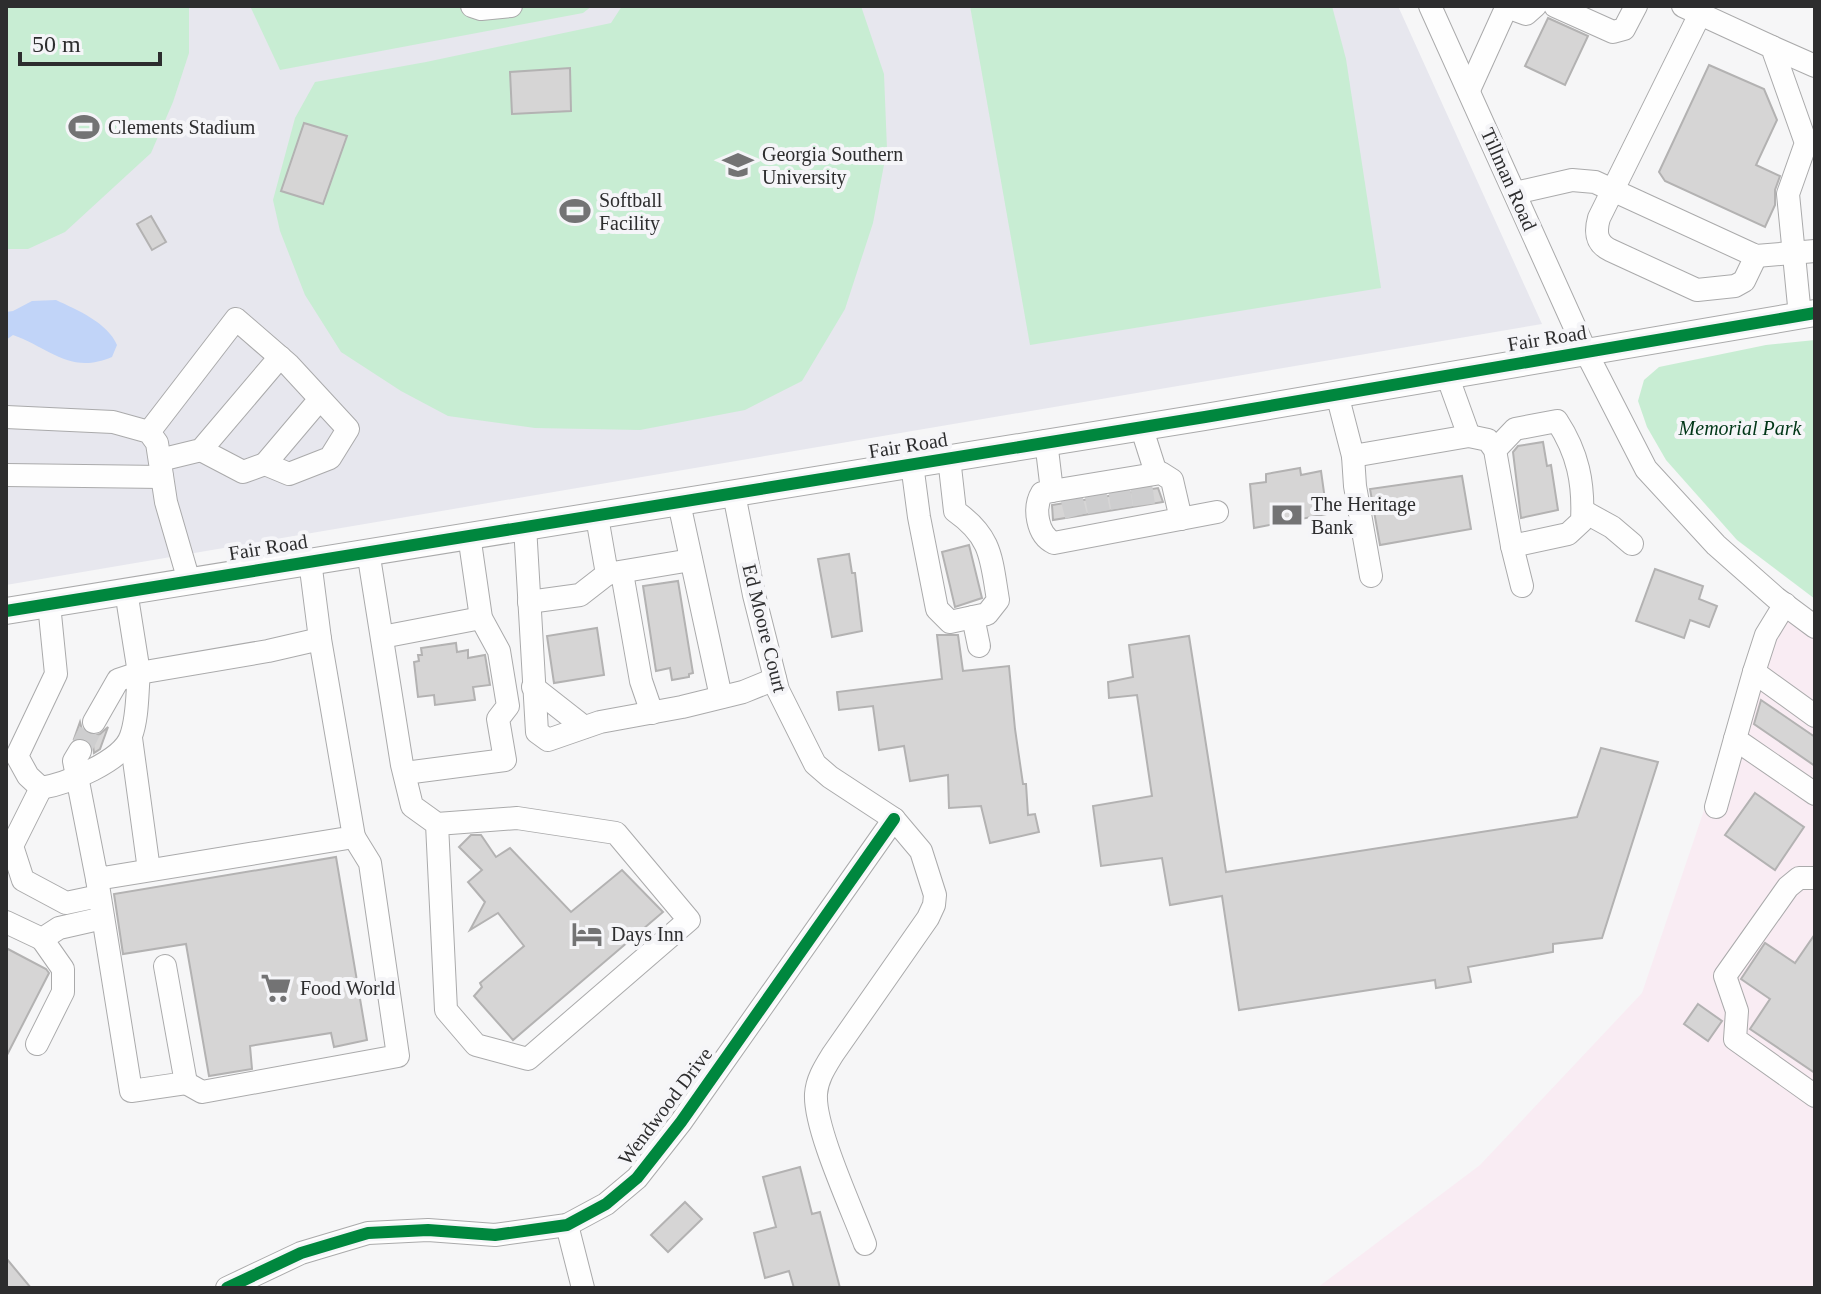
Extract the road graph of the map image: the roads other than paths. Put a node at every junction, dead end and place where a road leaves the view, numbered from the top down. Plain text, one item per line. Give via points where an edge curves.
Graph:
1 (472, 6) edge
2 (511, 6) edge
3 (1430, 6) edge
4 (1507, 6) edge
5 (1535, 6) edge
6 (1555, 6) edge
7 (1636, 6) edge
8 (1692, 10) edge
9 (1772, 47) junction
10 (1815, 66) edge
11 (1469, 90) junction
12 (1613, 190) junction
13 (1515, 193) junction
14 (1804, 253) edge
15 (1756, 256) junction
16 (1808, 314) edge
17 (1586, 352) junction
18 (280, 357) junction
19 (1447, 375) junction
20 (1337, 394) junction
21 (320, 399) junction
22 (6, 417) edge
23 (1141, 426) junction
24 (149, 432) junction
25 (1469, 436) junction
26 (1046, 441) junction
27 (201, 450) junction
28 (1495, 450) junction
29 (1353, 456) junction
30 (949, 458) junction
31 (265, 464) junction
32 (912, 464) junction
33 (161, 469) junction
34 (6, 475) edge
35 (734, 494) junction
36 (1135, 496) junction
37 (679, 503) junction
38 (1082, 506) junction
39 (955, 511) junction
40 (1583, 511) junction
41 (1217, 512) dead end
42 (597, 517) junction
43 (919, 517) junction
44 (1181, 519) junction
45 (525, 526) junction
46 (979, 534) junction
47 (469, 535) junction
48 (1632, 544) dead end
49 (1512, 546) junction
50 (368, 551) junction
51 (691, 560) junction
52 (310, 561) junction
53 (615, 573) junction
54 (930, 573) junction
55 (1371, 576) dead end
56 (189, 581) junction
57 (1522, 586) dead end
58 (126, 591) junction
59 (529, 602) junction
60 (49, 604) junction
61 (1785, 604) junction
62 (7, 612) edge
63 (973, 617) junction
64 (481, 618) junction
65 (1815, 627) edge
66 (382, 637) junction
67 (320, 639) junction
68 (979, 646) dead end
69 (1754, 672) junction
70 (139, 673) junction
71 (775, 679) junction
72 (533, 687) junction
73 (721, 697) junction
74 (652, 713) junction
75 (1815, 716) edge
76 (94, 722) tunnel mouth
77 (584, 727) junction
78 (131, 738) junction
79 (1735, 739) junction
80 (80, 751) tunnel mouth
81 (405, 773) junction
82 (78, 777) junction
83 (41, 788) junction
84 (1815, 794) edge
85 (1716, 807) dead end
86 (894, 819) junction
87 (437, 824) junction
88 (354, 837) junction
89 (149, 870) junction
90 (1815, 878) edge
91 (99, 897) junction
92 (6, 922) edge
93 (42, 939) junction
94 (165, 966) dead end
95 (37, 1044) dead end
96 (186, 1083) junction
97 (1815, 1096) edge
98 (567, 1225) junction
99 (865, 1244) dead end
100 (227, 1288) edge
101 (583, 1288) edge

1 - 2 street
3 - 11 street, Tillman Road
4 - 5 street via 1526,14
4 - 11 street
6 - 7 street via 1613,32 1624,29
8 - 9 street
8 - 12 street
9 - 10 street
9 - 14 street via 1806,143 1788,194
11 - 13 street, Tillman Road
12 - 13 street via 1572,180
12 - 15 street
12 - 15 street via 1596,228 1602,246 1610,250 1697,290 1744,281
13 - 17 street, Tillman Road
14 - 15 street
14 - 16 street
16 - 17 main road, Fair Road
17 - 19 main road, Fair Road
17 - 61 street, Tillman Road via 1646,469 1716,545
18 - 21 street
18 - 24 street via 236,319
18 - 27 street
19 - 20 main road, Fair Road
19 - 25 street
20 - 23 main road, Fair Road
20 - 29 street
21 - 31 street
21 - 31 street via 348,429 330,458 289,474
22 - 24 street via 113,422
23 - 26 main road, Fair Road
23 - 36 street
24 - 33 street via 157,443
25 - 28 street via 1488,440
25 - 29 street
26 - 30 main road, Fair Road
26 - 38 street
27 - 31 street via 243,472
27 - 33 street
28 - 40 street via 1515,429 1557,421 1568,437 1584,490
28 - 49 street
29 - 55 street
30 - 32 main road, Fair Road
30 - 39 street
32 - 35 main road, Fair Road
32 - 43 street
33 - 34 street
33 - 56 street
35 - 37 main road, Fair Road
35 - 71 street, Ed Moore Court
36 - 38 street
36 - 38 street
36 - 44 street
36 - 44 street via 1168,475
37 - 42 main road, Fair Road
37 - 51 street
39 - 43 street
39 - 46 street
40 - 48 street
40 - 49 street via 1582,521 1568,534
41 - 44 street
42 - 45 main road, Fair Road
42 - 53 street
43 - 54 street
45 - 47 main road, Fair Road
45 - 59 street
46 - 54 street via 990,597 985,604 956,612 948,608 938,579
46 - 63 street via 989,549 998,600 987,614
47 - 50 main road, Fair Road
47 - 64 street
49 - 57 street
50 - 52 main road, Fair Road
50 - 66 street
51 - 53 street
51 - 73 street
52 - 56 main road, Fair Road
52 - 67 street
53 - 59 street via 580,595
53 - 74 street
54 - 63 street via 937,609 950,622
56 - 58 main road, Fair Road
58 - 60 main road, Fair Road
58 - 70 street
59 - 72 street
60 - 62 main road, Fair Road
60 - 83 street via 56,674 17,756
61 - 65 street, Tillman Road
61 - 69 street via 1766,635
63 - 68 street
64 - 66 street
64 - 81 street via 499,651 508,706 498,719 505,760
66 - 81 street
67 - 70 street
67 - 88 street
69 - 75 street
69 - 79 street
70 - 76 street via 118,680
70 - 78 street
71 - 73 street
71 - 86 street, Ed Moore Court via 815,764
72 - 77 street
72 - 77 street via 537,732 548,740
73 - 74 street
74 - 77 street
78 - 82 street via 101,767
78 - 89 street
79 - 84 street
79 - 85 street
80 - 82 street via 74,761
81 - 87 street via 412,806
82 - 83 street
82 - 91 street
83 - 91 street via 12,846 23,880 66,903
86 - 98 street, Wendwood Drive via 646,1167 606,1204
86 - 99 street, Ed Moore Court via 921,851 934,905 833,1054 816,1093 824,1135
87 - 87 street via 446,1010 476,1045 528,1059 689,920 616,833 517,818
88 - 89 street
88 - 96 street via 370,863 398,1056 202,1092
89 - 91 street
90 - 97 street via 1799,878 1788,887 1725,976 1737,1011 1735,1039
91 - 93 street
91 - 96 street via 131,1091
92 - 93 street
93 - 95 street via 63,969 63,992
94 - 96 street
98 - 100 street, Wendwood Drive via 495,1235 368,1233 301,1253
98 - 101 street

